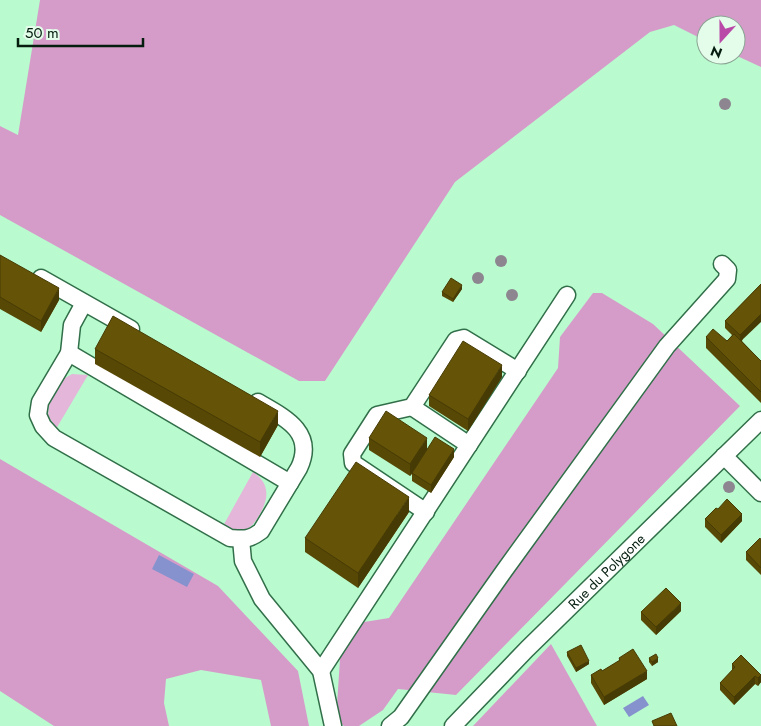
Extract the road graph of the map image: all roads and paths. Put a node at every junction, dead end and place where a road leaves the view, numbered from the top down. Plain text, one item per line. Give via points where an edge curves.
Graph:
1 (722, 264) dead end
2 (25, 270) edge
3 (567, 295) dead end
4 (84, 303) junction
5 (144, 337) edge
6 (69, 354) junction
7 (518, 371) junction
8 (246, 395) edge
9 (412, 407) junction
10 (761, 420) edge
11 (469, 445) junction
12 (724, 456) junction
13 (290, 483) junction
14 (761, 493) edge
15 (426, 512) junction
16 (241, 539) junction
17 (321, 671) junction
18 (333, 726) edge
19 (390, 726) edge
20 (453, 726) edge

1 - 19 street via 728,270 727,279 667,346 401,717
2 - 4 street
3 - 7 street
4 - 5 street
4 - 6 street via 72,325
6 - 13 street
6 - 16 street via 40,402 38,415 54,438 230,538
7 - 9 street via 464,338 456,340
7 - 11 street
8 - 13 street via 280,414 300,434 303,459
9 - 11 street
9 - 15 street via 377,415 352,454 353,463
10 - 12 street, Rue du Polygone
11 - 15 street
12 - 14 street
12 - 20 street, Rue du Polygone
13 - 16 street via 261,531 252,538
15 - 17 street
16 - 17 street via 242,561 262,599
17 - 18 street

